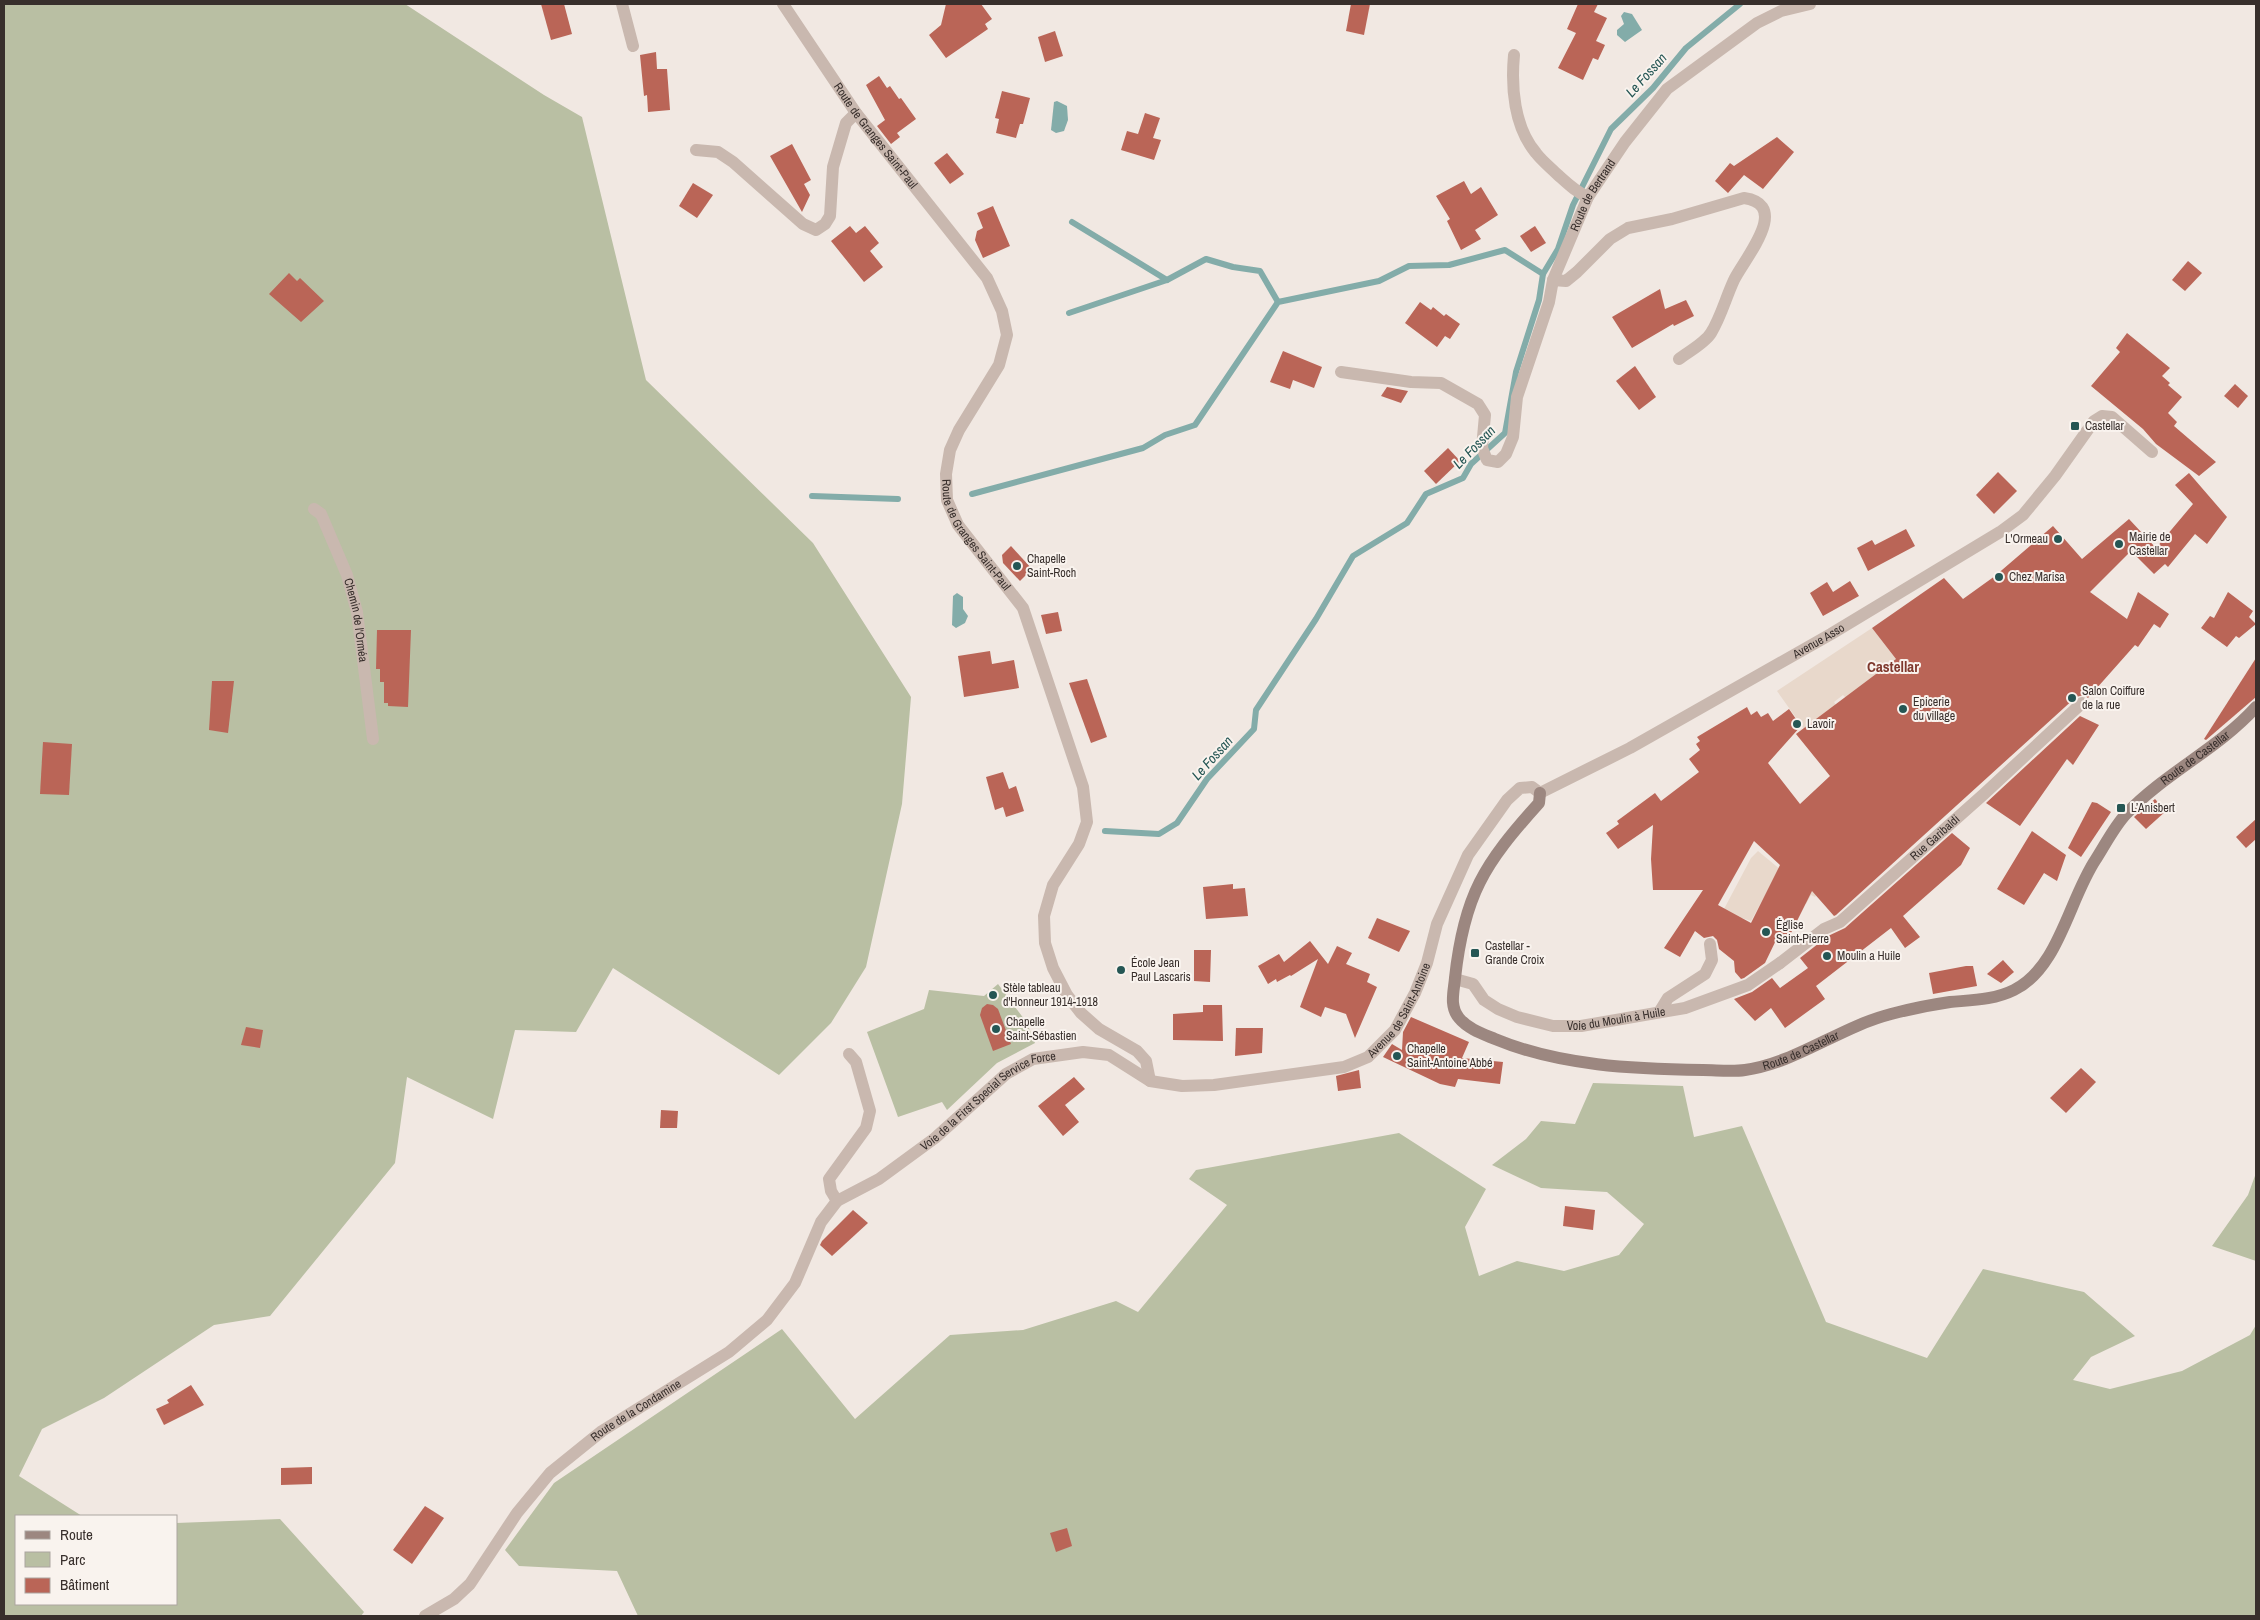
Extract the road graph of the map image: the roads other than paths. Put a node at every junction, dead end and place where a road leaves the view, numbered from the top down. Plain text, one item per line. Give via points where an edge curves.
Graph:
1 (622, 4) edge
2 (783, 4) edge
3 (1810, 4) edge
4 (634, 46) dead end
5 (1514, 54) dead end
6 (856, 113) junction
7 (696, 150) dead end
8 (1588, 197) junction
9 (1553, 280) junction
10 (1679, 359) dead end
11 (1341, 372) dead end
12 (2152, 452) dead end
13 (314, 509) dead end
14 (2082, 703) dead end
15 (2256, 707) edge
16 (373, 739) dead end
17 (1540, 793) junction
18 (1710, 944) dead end
19 (1780, 963) joint
20 (1455, 979) junction
21 (1660, 1011) junction
22 (849, 1054) dead end
23 (1150, 1081) junction
24 (837, 1201) junction
25 (425, 1616) edge

1 - 4 street
2 - 6 street, Route de Granges Saint-Paul
3 - 8 street, Route de Bertrand via 1781,11 1757,23 1666,89
5 - 8 street via 1512,89 1527,139 1536,153 1576,192
6 - 7 street via 846,123 833,167 830,216 816,230 803,224 726,157 718,152
6 - 23 street, Route de Granges Saint-Paul via 987,278 1002,311 1007,335 999,366 950,450 946,474 947,500 958,525 1023,608 1083,787 1087,822 1079,844 1053,885 1044,916 1045,943 1053,968 1081,1013 1099,1029 1137,1051 1146,1062
8 - 9 street, Route de Bertrand
9 - 10 street via 1566,281 1610,239 1628,228 1744,198 1755,199 1765,217 1764,232 1735,279 1711,334
9 - 11 street, Route de Bertrand via 1549,302 1517,397 1513,437 1506,454 1498,462 1487,460 1482,448 1485,415 1478,404 1441,383
12 - 17 street, Avenue Asso via 2112,417 2102,416 2094,422 2023,515 2000,532 1831,634 1630,748
13 - 16 street, Chemin de l'Orméa via 321,514 347,575 357,612
14 - 19 street, Rue Garibaldi via 1840,922 1824,929
15 - 20 street, Route de Castellar via 2219,742 2154,788 2124,816 2087,872 2042,966 2031,980 1997,997 1920,1006 1872,1018 1768,1065 1743,1071 1652,1070 1587,1063 1516,1048 1477,1032 1459,1018 1452,1003
17 - 20 street, Route de Castellar via 1539,802 1501,845 1475,888 1458,945
17 - 23 street, Avenue de Saint-Antoine via 1532,787 1520,788 1507,800 1468,855 1437,924 1415,993 1395,1030 1368,1057 1344,1067 1214,1085 1182,1086
18 - 21 street via 1712,960 1705,974 1668,998
19 - 21 street, Voie du Moulin à Huile via 1748,985 1685,1008
20 - 21 street, Voie du Moulin à Huile via 1473,984 1484,1000 1498,1009 1553,1026 1581,1026
22 - 24 street via 856,1062 870,1111 866,1128 829,1179
23 - 24 street, Voie de la First Special Service Force via 1109,1055 1083,1052 1033,1059 1006,1074 935,1138 879,1180
24 - 25 street, Route de la Condamine via 821,1222 795,1283 767,1320 729,1352 602,1431 550,1473 518,1512 470,1584 454,1600

